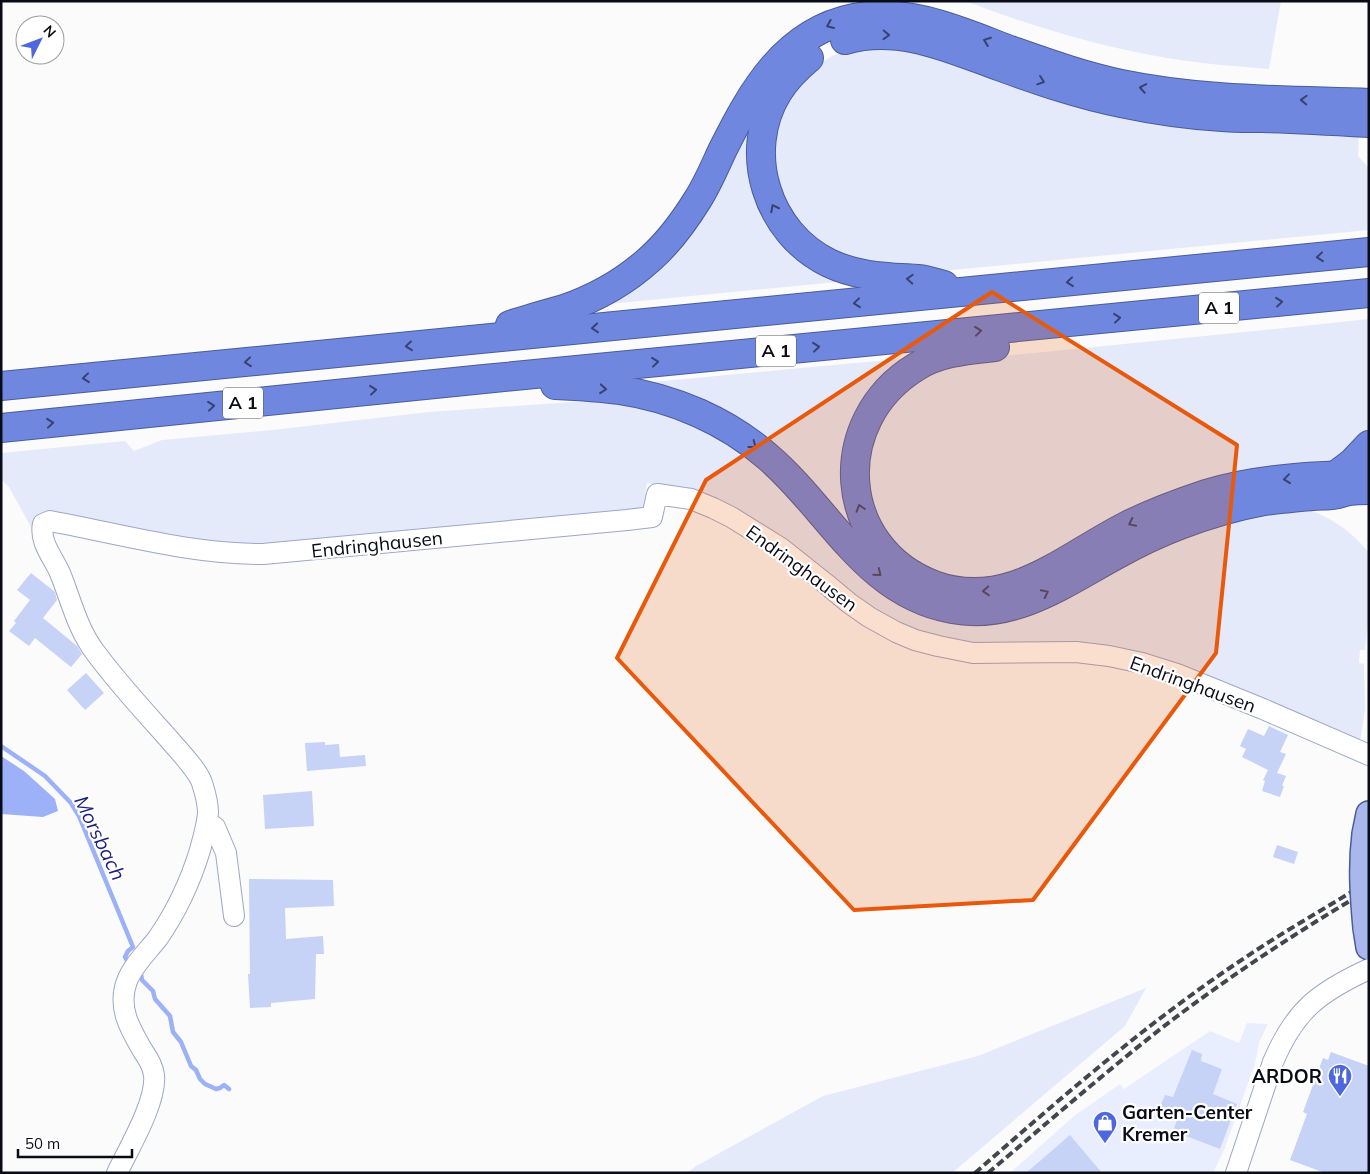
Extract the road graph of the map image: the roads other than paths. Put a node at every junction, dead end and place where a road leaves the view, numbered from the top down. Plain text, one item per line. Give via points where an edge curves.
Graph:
1 (1365, 106) edge
2 (1369, 252) edge
3 (975, 292) junction
4 (1369, 294) edge
5 (1068, 322) junction
6 (458, 341) junction
7 (484, 379) junction
8 (1, 386) edge
9 (1, 428) edge
10 (1369, 445) edge
11 (1369, 474) edge
12 (1334, 485) junction
13 (1369, 490) edge
14 (1369, 507) edge
15 (1369, 755) edge
16 (207, 822) junction
17 (1367, 824) edge
18 (234, 916) dead end
19 (1367, 938) edge
20 (1369, 969) edge
21 (117, 1173) edge
22 (1236, 1173) edge

3 -> 1 highway via 920,279 868,276 849,271 807,249 782,222 770,201 762,174 764,126 783,84 821,50 855,37 899,35 940,44 1048,84 1119,103 1220,117
1 -> 6 highway via 1150,89 1062,68 923,20 883,15 845,20 827,26 798,43 766,76 743,111 698,200 676,232 646,262 611,288 566,308
2 -> 3 highway, A 1
3 -> 6 highway, A 1
5 -> 4 highway, A 1
7 -> 5 highway, A 1
12 -> 5 highway via 1299,478 1261,482 1197,497 1164,508 1036,577 1004,589 978,592 951,590 916,576 879,544 860,507 856,458 869,414 891,386 922,363 946,354 1024,344
6 -> 8 highway, A 1
9 -> 7 highway, A 1
7 -> 12 highway via 618,390 660,399 704,416 740,435 767,455 861,558 884,578 924,602 962,611 995,610 1027,602 1146,539 1182,524 1262,502 1317,496
10 - 12 highway
11 - 12 highway
12 - 13 highway
12 - 14 highway
15 - 16 street, Endringhausen via 1177,674 1142,663 1076,652 973,653 915,640 869,617 758,533 691,499 657,494 652,516 278,554 200,550 50,521 42,524 46,546 87,642 202,782
16 - 18 street via 215,827 226,853
16 - 21 street, Endringhausen via 187,888 170,920 127,980 123,1009 154,1073 154,1088
17 - 19 main road, bridge via 1362,871
20 - 22 street via 1319,997 1292,1026 1273,1062

